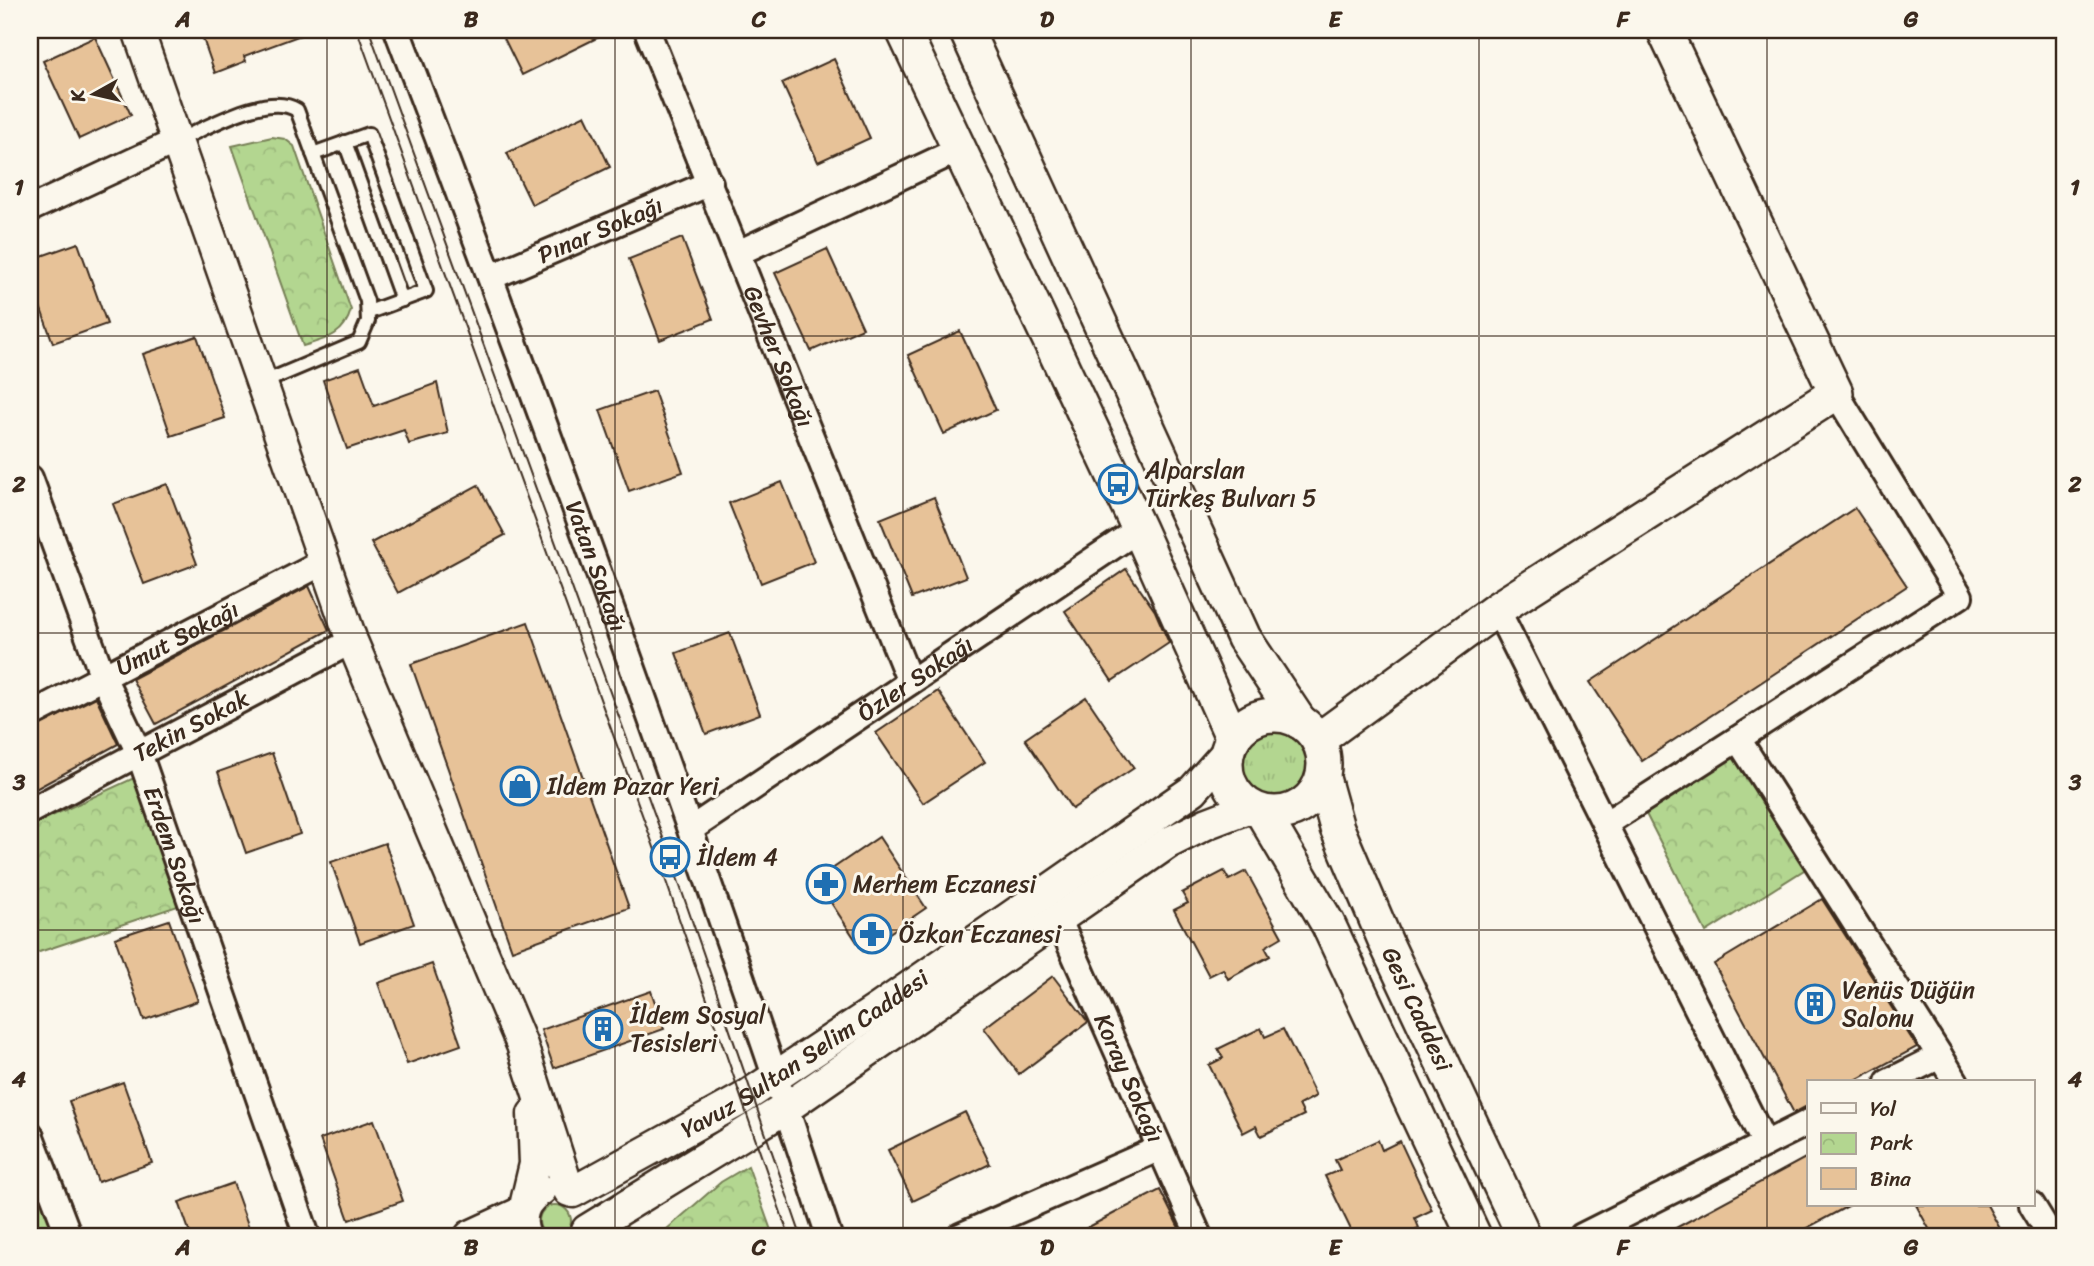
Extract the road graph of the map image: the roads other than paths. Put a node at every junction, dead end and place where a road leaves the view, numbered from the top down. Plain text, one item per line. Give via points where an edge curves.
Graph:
1 (138, 30) edge
2 (397, 30) edge
3 (647, 30) edge
4 (904, 30) edge
5 (966, 30) edge
6 (1664, 30) edge
7 (177, 141) junction
8 (345, 142) junction
9 (960, 149) junction
10 (313, 154) junction
11 (710, 183) junction
12 (30, 209) edge
13 (738, 253) junction
14 (491, 278) junction
15 (402, 300) junction
16 (369, 312) junction
17 (261, 383) junction
18 (1836, 393) junction
19 (30, 478) edge
20 (1139, 529) junction
21 (324, 562) junction
22 (1497, 609) junction
23 (352, 641) junction
24 (103, 677) junction
25 (910, 682) junction
26 (30, 715) edge
27 (1309, 731) junction
28 (1738, 739) junction
29 (1230, 745) junction
30 (139, 753) junction
31 (1323, 778) junction
32 (1256, 809) junction
33 (30, 811) edge
34 (1605, 824) junction
35 (691, 829) junction
36 (1058, 918) junction
37 (522, 1045) junction
38 (1940, 1056) junction
39 (776, 1077) junction
40 (1892, 1080) edge
41 (1955, 1080) edge
42 (786, 1108) junction
43 (1807, 1123) edge
44 (30, 1134) edge
45 (1765, 1144) junction
46 (1158, 1149) junction
47 (571, 1192) junction
48 (2033, 1206) edge
49 (524, 1217) edge
50 (586, 1233) edge
51 (69, 1236) edge
52 (307, 1236) edge
53 (470, 1236) edge
54 (829, 1236) edge
55 (960, 1236) edge
56 (1199, 1236) edge
57 (1474, 1236) edge
58 (1524, 1236) edge
59 (1582, 1236) edge
60 (2051, 1236) edge

1 - 7 street
2 - 14 street, Vatan Sokağı
3 - 11 street, Gevher Sokağı
4 - 9 main road
5 - 27 main road via 1244,638
6 - 18 main road
7 - 10 lane via 275,103 297,110
7 - 12 street
7 - 17 street
8 - 10 lane
8 - 15 lane
8 - 15 lane via 369,134 422,278 426,291
9 - 13 street
9 - 20 main road
10 - 16 lane
11 - 13 street, Gevher Sokağı
11 - 14 street, Pınar Sokağı
13 - 25 street, Gevher Sokağı
14 - 35 street, Vatan Sokağı
15 - 16 lane
16 - 17 lane via 359,342
17 - 21 street
18 - 22 main road
18 - 28 street via 1960,596
19 - 24 street, Erdem Sokağı
20 - 25 street, Özler Sokağı
20 - 29 main road
21 - 23 street
21 - 24 street, Umut Sokağı
22 - 27 main road
22 - 34 street
23 - 30 street, Tekin Sokak
23 - 37 street
24 - 26 street, Umut Sokağı
24 - 30 street, Erdem Sokağı
25 - 35 street, Özler Sokağı
27 - 29 main road via 1289,717 1263,716 1251,721
27 - 31 main road via 1323,752
28 - 34 street
28 - 38 street
29 - 32 main road via 1227,777 1232,788
29 - 39 street, Yavuz Sultan Selim Caddesi via 1192,790
30 - 33 street, Tekin Sokak
30 - 52 street, Erdem Sokağı
31 - 32 main road via 1310,800 1299,808 1275,814
31 - 58 main road, Gesi Caddesi via 1337,828 1387,945
32 - 36 street, Yavuz Sultan Selim Caddesi via 1208,823 1168,844
32 - 57 main road, Gesi Caddesi via 1328,924
34 - 45 street
35 - 39 street, Vatan Sokağı
36 - 42 street, Yavuz Sultan Selim Caddesi
36 - 46 street, Koray Sokağı
37 - 47 street
37 - 49 street via 536,1128 535,1164
38 - 40 street
38 - 41 street
39 - 42 street, Vatan Sokağı
39 - 47 street, Yavuz Sultan Selim Caddesi via 714,1116
42 - 50 street, Yavuz Sultan Selim Caddesi
42 - 54 street, Vatan Sokağı
43 - 45 street
44 - 51 street
45 - 59 street
46 - 55 street
46 - 56 street, Koray Sokağı
47 - 49 street via 542,1189
47 - 50 street via 586,1209
48 - 60 street
49 - 53 street

